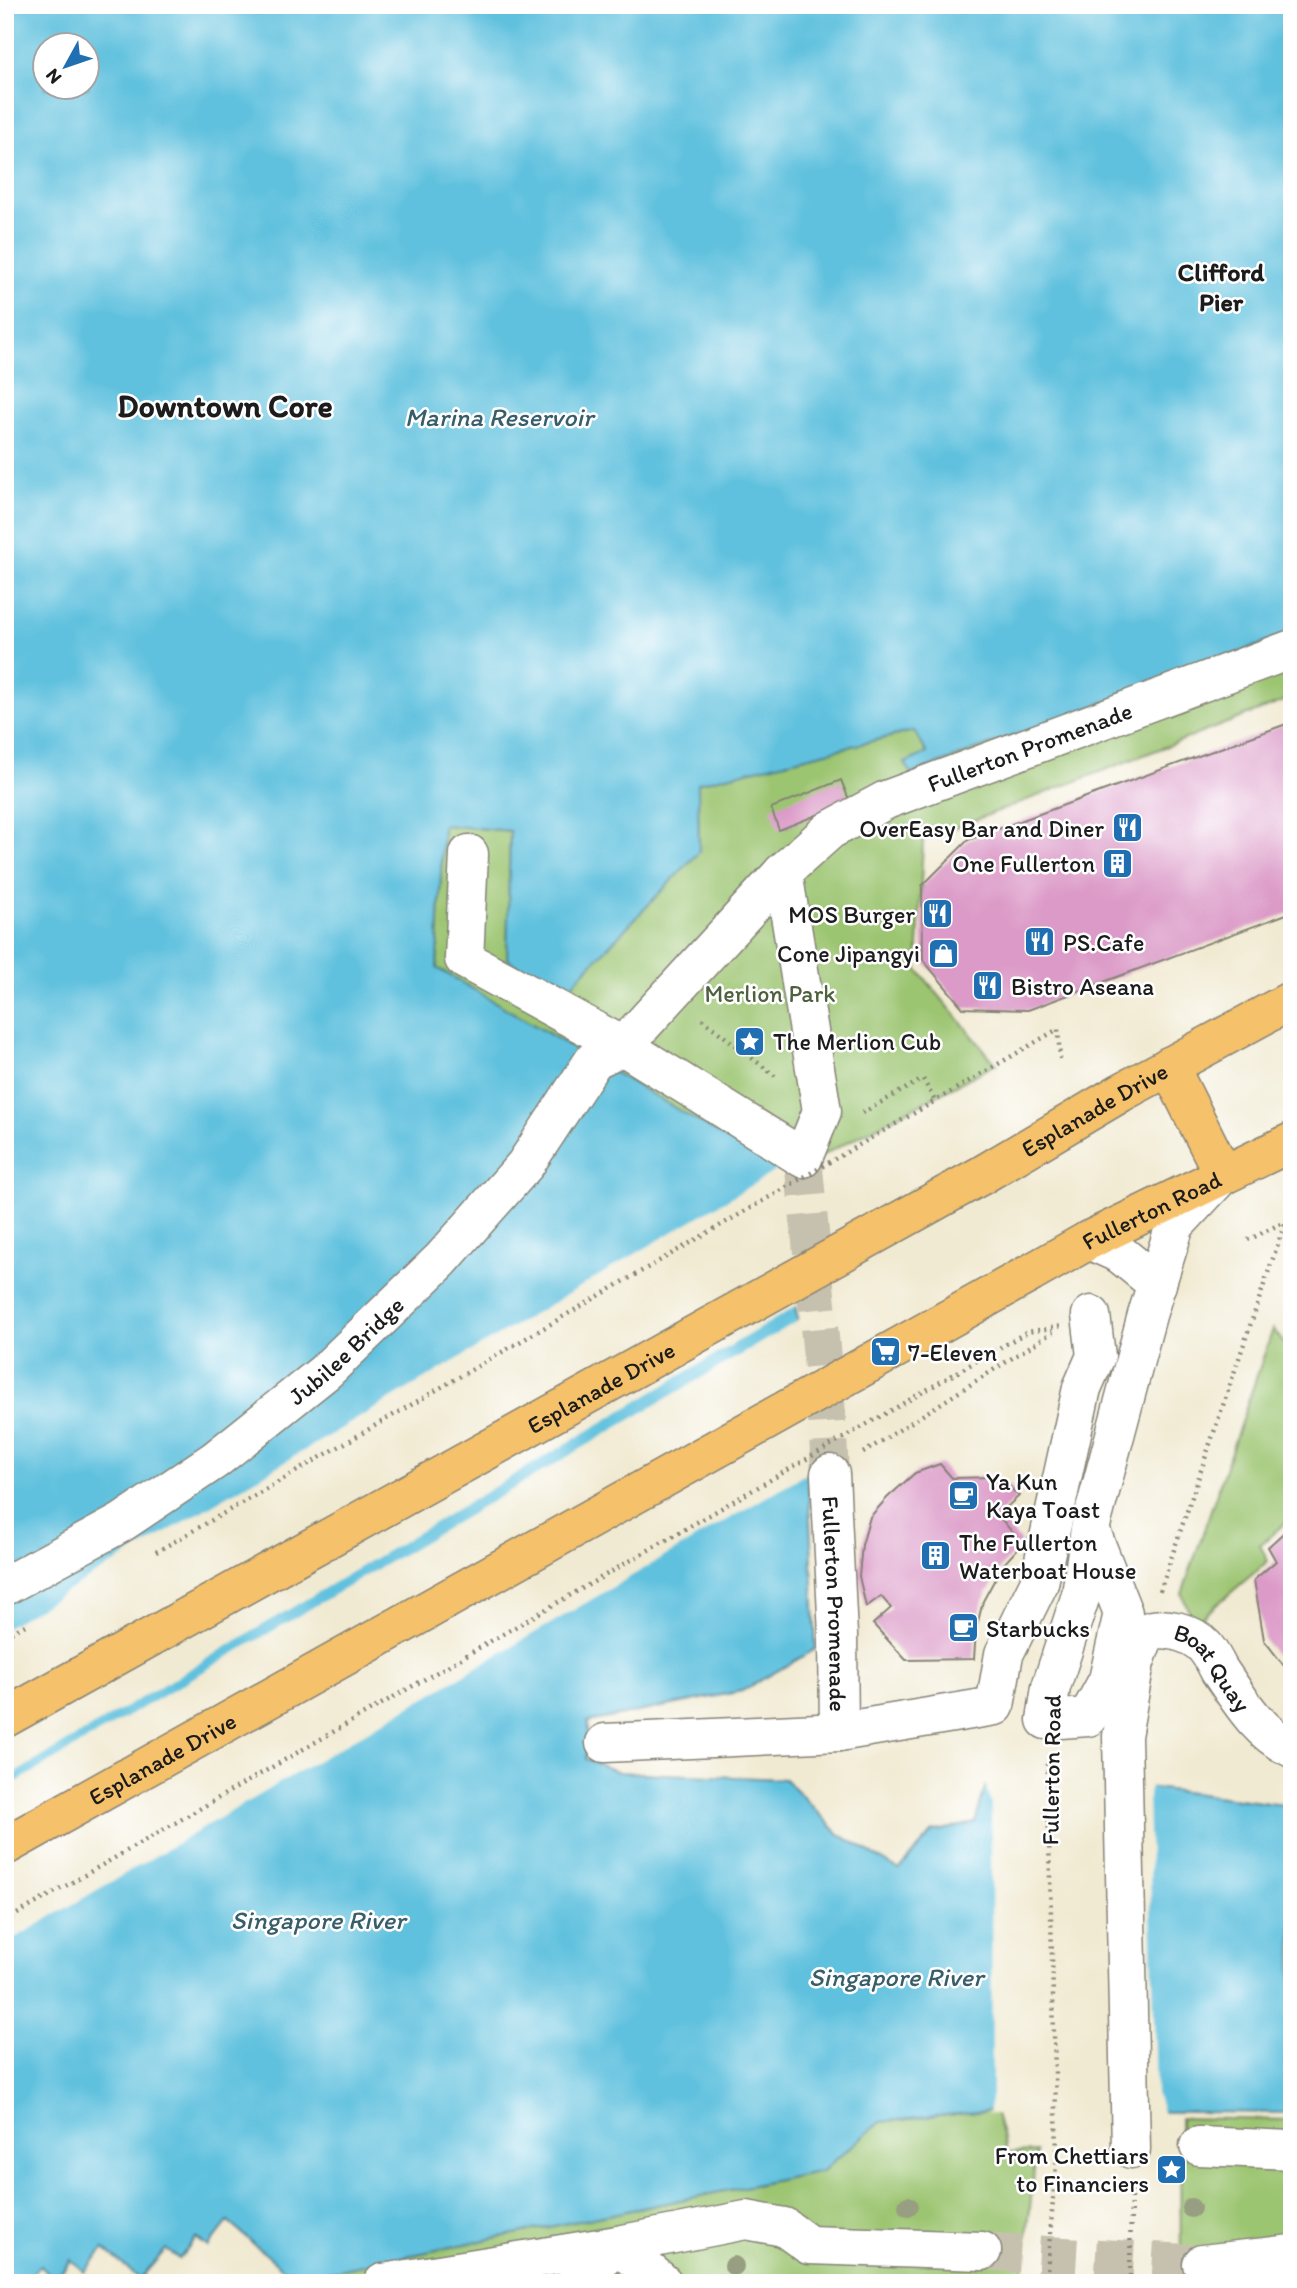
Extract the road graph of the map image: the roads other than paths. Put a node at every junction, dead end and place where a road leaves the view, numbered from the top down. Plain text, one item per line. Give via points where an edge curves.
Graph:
1 (1292, 649) edge
2 (469, 854) dead end
3 (783, 872) junction
4 (1292, 1000) edge
5 (608, 1053) junction
6 (1181, 1060) junction
7 (1292, 1142) edge
8 (1223, 1174) junction
9 (1089, 1240) junction
10 (1157, 1284) junction
11 (1077, 1321) road end
12 (830, 1474) tunnel mouth
13 (1090, 1529) junction
14 (5, 1586) edge
15 (5, 1718) edge
16 (839, 1732) junction
17 (605, 1743) dead end
18 (1292, 1748) edge
19 (5, 1846) edge
20 (1199, 2146) dead end
21 (1131, 2149) road end
22 (1292, 2150) edge
23 (618, 2245) junction
24 (982, 2251) tunnel mouth
25 (1292, 2255) edge
26 (1202, 2264) tunnel mouth
27 (383, 2283) edge
28 (576, 2283) edge
29 (663, 2283) edge

1 - 3 street, Fullerton Promenade via 886,800 830,830
2 - 5 street via 464,959
3 - 5 street, Fullerton Promenade via 671,995
3 - 5 street via 839,1114 803,1158
4 - 6 highway
5 - 14 street, Jubilee Bridge via 525,1166 442,1260 325,1372 215,1460 121,1524
6 - 8 highway
6 - 15 highway, Esplanade Drive, bridge
7 - 8 highway, Fullerton Road
8 - 9 highway, Fullerton Road
8 - 10 street via 1175,1225
9 - 10 street, Fullerton Road via 1120,1254
9 - 19 highway, Esplanade Drive, bridge
10 - 13 street, Fullerton Road
11 - 16 street, Fullerton Promenade via 1096,1356 1082,1388 1039,1583 1004,1654 995,1706
12 - 16 street, Fullerton Promenade
13 - 13 street, Fullerton Road via 1081,1595 1051,1687 1046,1720 1088,1717 1108,1680 1123,1612
16 - 17 street, Fullerton Promenade
18 - 21 street, Boat Quay via 1258,1724 1204,1646 1182,1633 1158,1627 1140,1647 1122,1736
20 - 22 street
23 - 24 street via 746,2220 784,2227 809,2245
23 - 27 street
23 - 28 street
23 - 29 street
25 - 26 street

